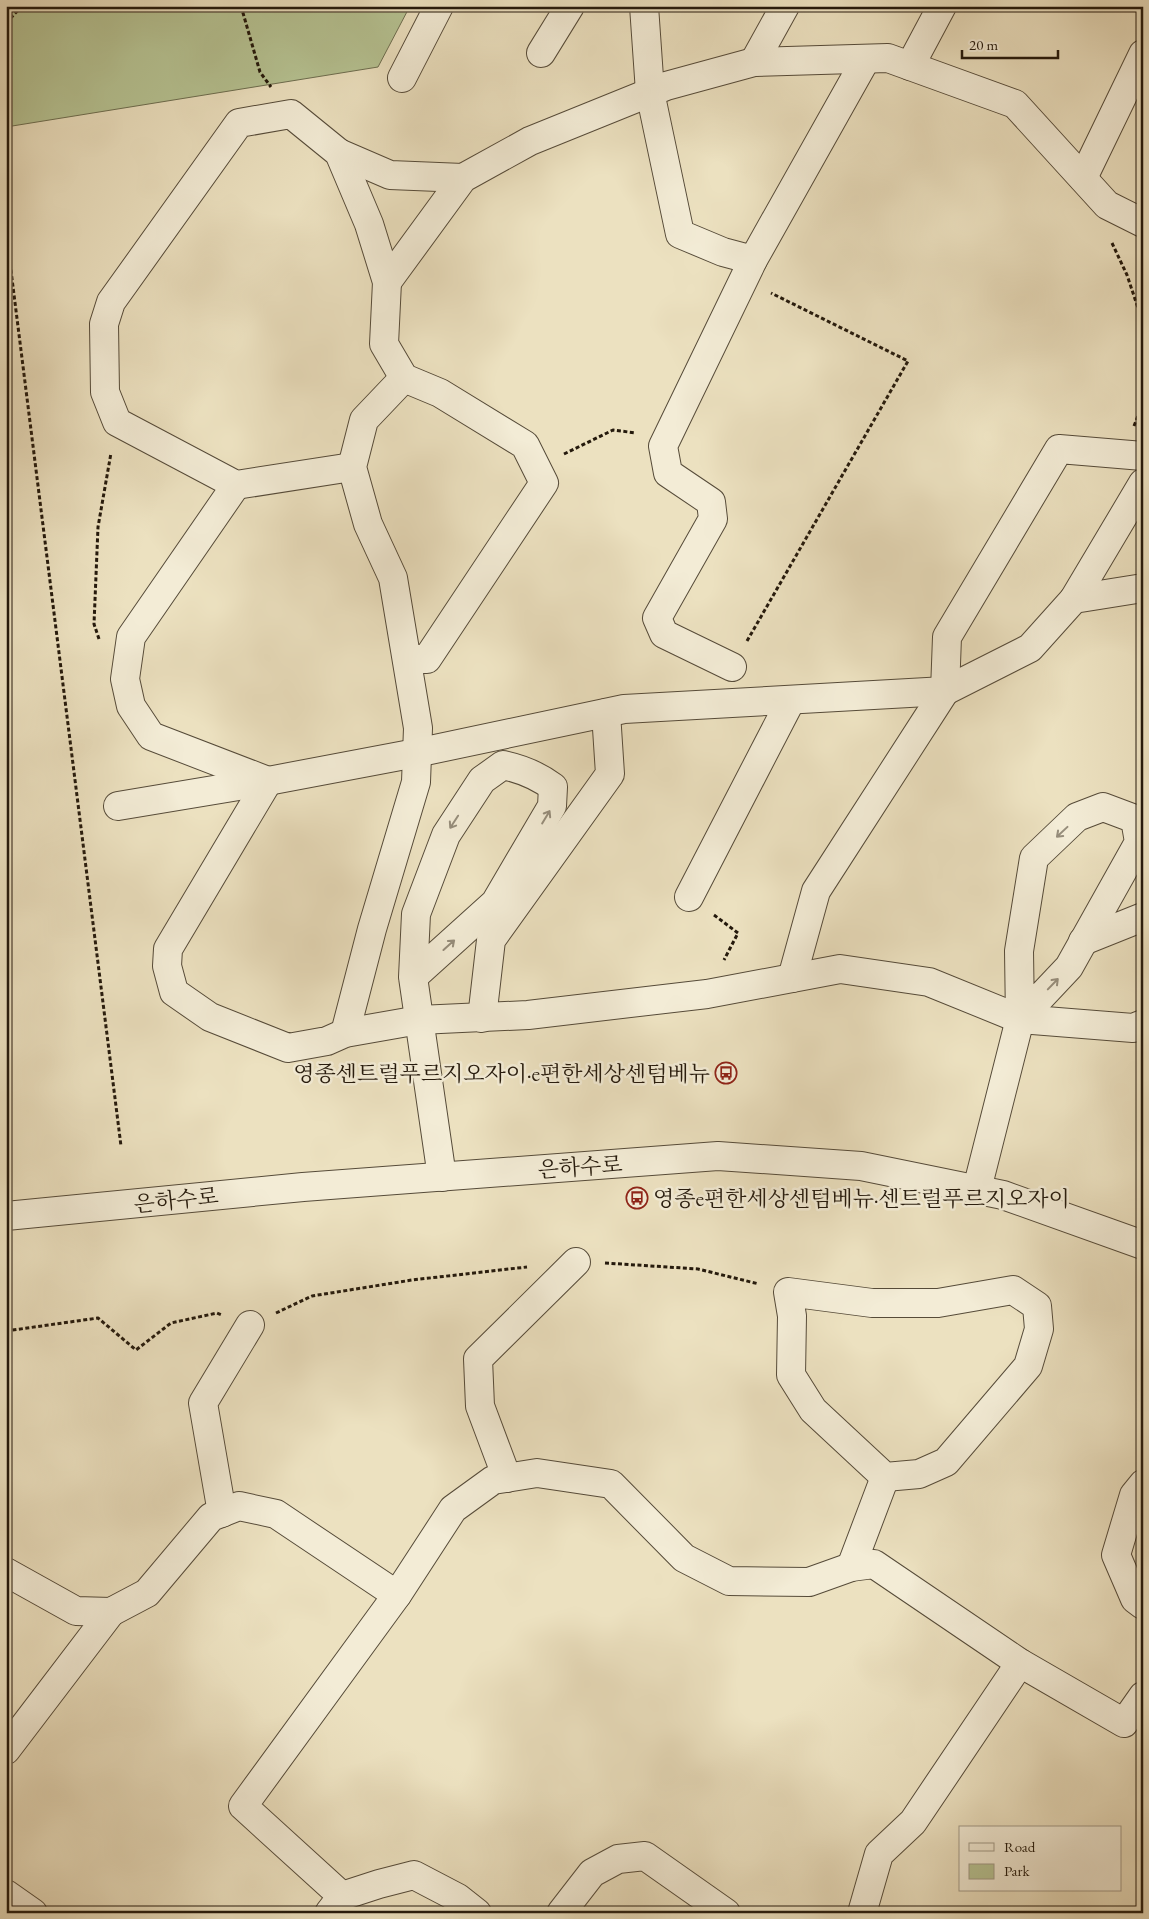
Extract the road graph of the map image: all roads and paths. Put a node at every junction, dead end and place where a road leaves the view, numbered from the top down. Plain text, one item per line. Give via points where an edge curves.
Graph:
1 (22, 6) edge
2 (241, 6) edge
3 (439, 6) edge
4 (570, 6) edge
5 (644, 6) edge
6 (785, 6) edge
7 (942, 6) edge
8 (6, 23) edge
9 (541, 53) dead end
10 (1143, 54) edge
11 (866, 59) junction
12 (754, 62) junction
13 (910, 66) junction
14 (402, 78) dead end
15 (650, 92) junction
16 (292, 114) junction
17 (339, 154) junction
18 (464, 178) junction
19 (1083, 178) junction
20 (1143, 223) edge
21 (6, 231) edge
22 (1111, 240) dead end
23 (753, 260) junction
24 (387, 282) junction
25 (1143, 323) edge
26 (404, 378) junction
27 (117, 422) junction
28 (663, 446) junction
29 (1143, 456) edge
30 (352, 467) junction
31 (536, 468) junction
32 (1143, 483) edge
33 (236, 485) junction
34 (1143, 588) edge
35 (1074, 600) junction
36 (406, 659) junction
37 (732, 667) joint
38 (125, 679) junction
39 (945, 691) junction
40 (791, 700) junction
41 (606, 713) junction
42 (416, 752) junction
43 (268, 781) junction
44 (118, 806) dead end
45 (1139, 810) edge
46 (689, 897) joint
47 (1143, 917) edge
48 (1084, 941) junction
49 (413, 977) junction
50 (792, 978) junction
51 (707, 994) junction
52 (482, 1018) junction
53 (1020, 1019) junction
54 (419, 1020) junction
55 (1143, 1024) edge
56 (345, 1033) junction
57 (121, 1146) dead end
58 (442, 1177) junction
59 (977, 1190) junction
60 (6, 1216) edge
61 (1143, 1244) edge
62 (576, 1262) joint
63 (528, 1267) dead end
64 (788, 1292) junction
65 (250, 1325) junction
66 (6, 1330) edge
67 (885, 1477) junction
68 (507, 1478) junction
69 (1143, 1484) edge
70 (222, 1512) junction
71 (851, 1567) junction
72 (6, 1572) edge
73 (397, 1596) junction
74 (1143, 1605) edge
75 (111, 1612) junction
76 (1020, 1663) junction
77 (1143, 1696) edge
78 (6, 1750) edge
79 (6, 1894) edge
80 (336, 1905) edge
81 (33, 1913) edge
82 (477, 1913) edge
83 (561, 1913) edge
84 (726, 1913) edge
85 (862, 1913) edge

1 - 8 path
2 - 16 path via 260,72
3 - 14 street
4 - 9 street
5 - 15 street
6 - 12 street
7 - 13 street
10 - 19 street
11 - 12 street
11 - 13 street via 888,58
11 - 23 street
12 - 15 street
13 - 19 street via 1015,104
15 - 18 street via 530,141
15 - 23 street via 680,234 722,252
16 - 17 street
16 - 27 street via 239,123 111,302 104,324 105,392
17 - 18 street via 390,175
17 - 24 street via 369,224
18 - 24 street
19 - 20 street via 1107,205
21 - 57 path
22 - 25 path
23 - 28 street
23 - 37 path via 762,288 908,361
24 - 26 street via 384,344
26 - 30 street via 364,420
26 - 31 street via 440,393 525,445
27 - 33 street
27 - 38 path via 98,527 94,624 108,660
28 - 31 path via 642,434 613,430
28 - 37 street via 668,473 711,502 713,519 657,618 664,634
29 - 39 street via 1059,449 947,637
30 - 33 street
30 - 36 street via 368,524 393,578
31 - 36 street via 544,483 427,659
32 - 35 street
33 - 38 street via 131,637
34 - 35 street
35 - 39 street via 1030,648
36 - 42 street via 418,728
38 - 43 street via 131,706 151,736
39 - 40 street
39 - 50 street via 816,891
40 - 41 street
40 - 46 street
41 - 42 street
41 - 52 street via 610,774 491,940
42 - 43 street
42 - 56 street via 416,782
43 - 44 street
43 - 56 street via 168,949 167,966 174,992 210,1017 288,1048 327,1041
45 - 48 street via 1139,842
45 -> 53 street via 1103,807 1077,817 1034,858 1019,951
46 - 51 path via 738,933
47 - 48 street
53 -> 48 street via 1069,967
49 -> 49 street via 495,903 552,806 553,787 541,778 520,768 503,765 482,780 446,835 416,914
49 - 54 street
50 - 51 street
50 - 53 street via 840,969 929,982
51 - 52 street via 528,1016
52 - 54 street
53 - 55 street via 1133,1028
53 - 59 street
54 - 56 street
54 - 58 street
58 - 59 street, 은하수로 via 718,1156 861,1166
58 - 60 street, 은하수로
59 - 61 street, 은하수로 via 1003,1195
62 - 64 path via 698,1269
62 - 68 street via 478,1359 480,1406
63 - 65 path via 412,1280 312,1296
64 - 67 street via 792,1316 791,1375 813,1410
64 - 67 street via 872,1303 938,1303 1013,1290 1037,1306 1039,1329 1028,1366 946,1462 919,1474
65 - 66 path via 217,1313 197,1317 170,1323 136,1350 98,1318
65 - 70 street via 203,1402
67 - 71 street
68 - 71 street via 537,1473 611,1484 684,1558 729,1581 809,1582
68 - 73 street via 493,1480 453,1509
69 - 74 street via 1134,1495 1116,1555 1135,1599
70 - 73 street via 239,1506 276,1514
70 - 75 street via 211,1517 147,1593
71 - 76 street via 874,1564
72 - 75 street via 76,1611
73 - 80 street via 243,1806
75 - 78 street
76 - 77 street via 1124,1723
76 - 85 street via 913,1822 879,1854
79 - 81 street
80 - 82 street via 379,1884 414,1875 458,1898
83 - 84 street via 592,1873 618,1859 645,1856

